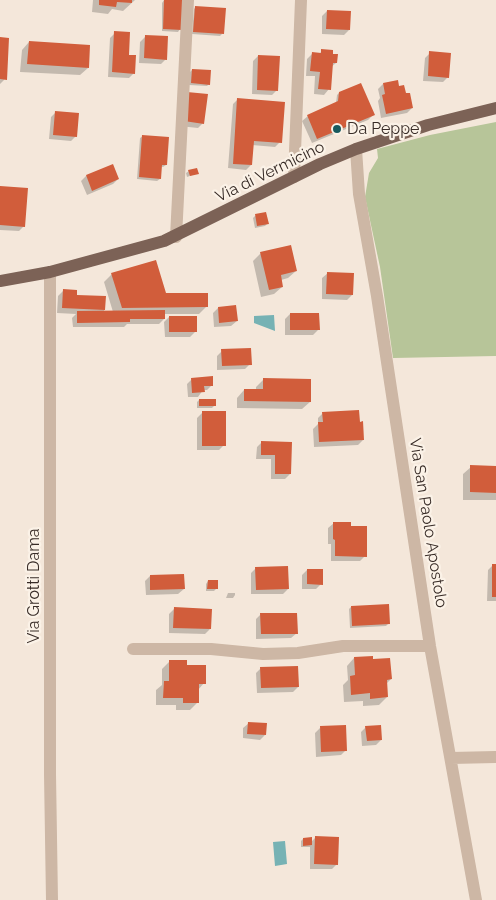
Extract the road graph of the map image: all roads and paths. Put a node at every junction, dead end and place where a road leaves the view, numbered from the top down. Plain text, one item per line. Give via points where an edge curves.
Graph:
1 (188, 0) edge
2 (301, 0) edge
3 (496, 108) edge
4 (356, 149) junction
5 (294, 177) junction
6 (176, 237) junction
7 (50, 272) junction
8 (0, 281) edge
9 (430, 646) junction
10 (133, 649) dead end
11 (451, 758) junction
12 (496, 758) edge
13 (52, 900) edge
14 (476, 900) edge

1 - 6 street
2 - 5 street
3 - 4 main road, Via di Vermicino via 428,125
4 - 5 main road, Via di Vermicino
4 - 9 street, Via San Paolo Apostolo via 359,194
5 - 6 main road, Via di Vermicino
6 - 7 main road, Via di Vermicino
7 - 8 main road, Via di Vermicino
7 - 13 street, Via Grotti Dama
9 - 10 street via 343,646 263,654
9 - 11 street, Via San Paolo Apostolo
11 - 12 street
11 - 14 street, Via San Paolo Apostolo

